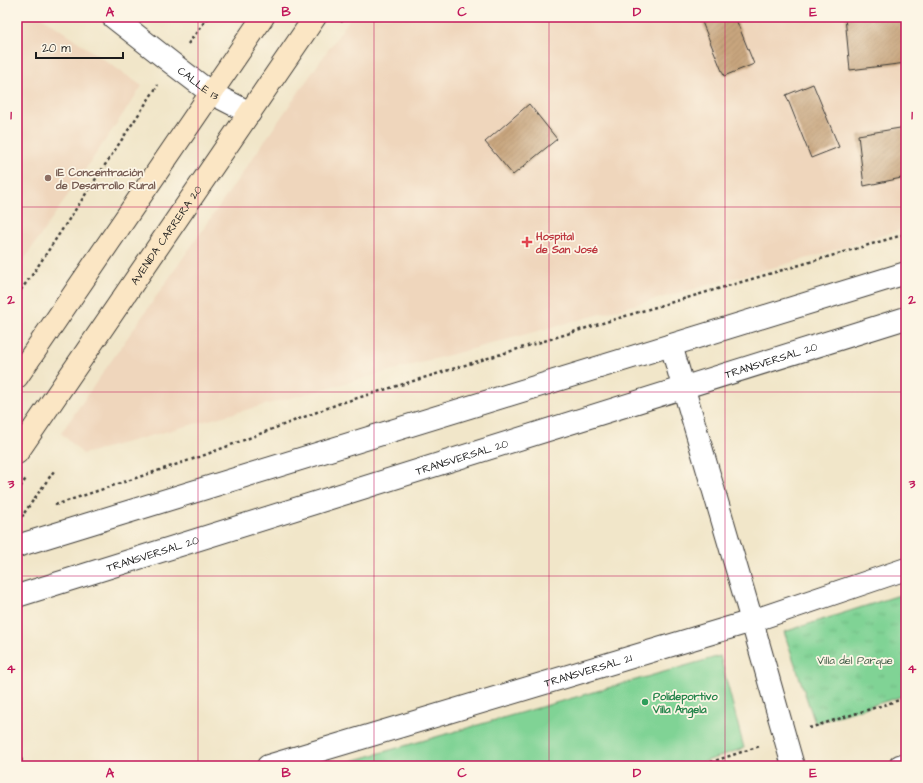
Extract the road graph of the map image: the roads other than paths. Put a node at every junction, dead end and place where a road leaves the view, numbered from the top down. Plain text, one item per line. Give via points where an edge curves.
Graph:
1 (113, 17) edge
2 (263, 17) edge
3 (315, 17) edge
4 (211, 93) junction
5 (250, 113) junction
6 (906, 273) edge
7 (906, 318) edge
8 (671, 345) junction
9 (17, 377) edge
10 (683, 388) junction
11 (17, 453) edge
12 (17, 546) edge
13 (906, 569) edge
14 (17, 596) edge
15 (752, 621) junction
16 (906, 764) edge
17 (268, 766) edge
18 (793, 766) edge
19 (900, 766) edge

1 - 4 street, CALLE 13
2 - 4 main road
3 - 5 main road, AVENIDA CARRERA 20
4 - 5 street, CALLE 13
4 - 9 main road
5 - 11 main road, AVENIDA CARRERA 20
6 - 8 street
7 - 10 street, TRANSVERSAL 20
8 - 10 street
8 - 12 street
10 - 14 street, TRANSVERSAL 20
10 - 15 street
13 - 15 street, TRANSVERSAL 21
15 - 17 street, TRANSVERSAL 21
15 - 18 street
16 - 19 street

